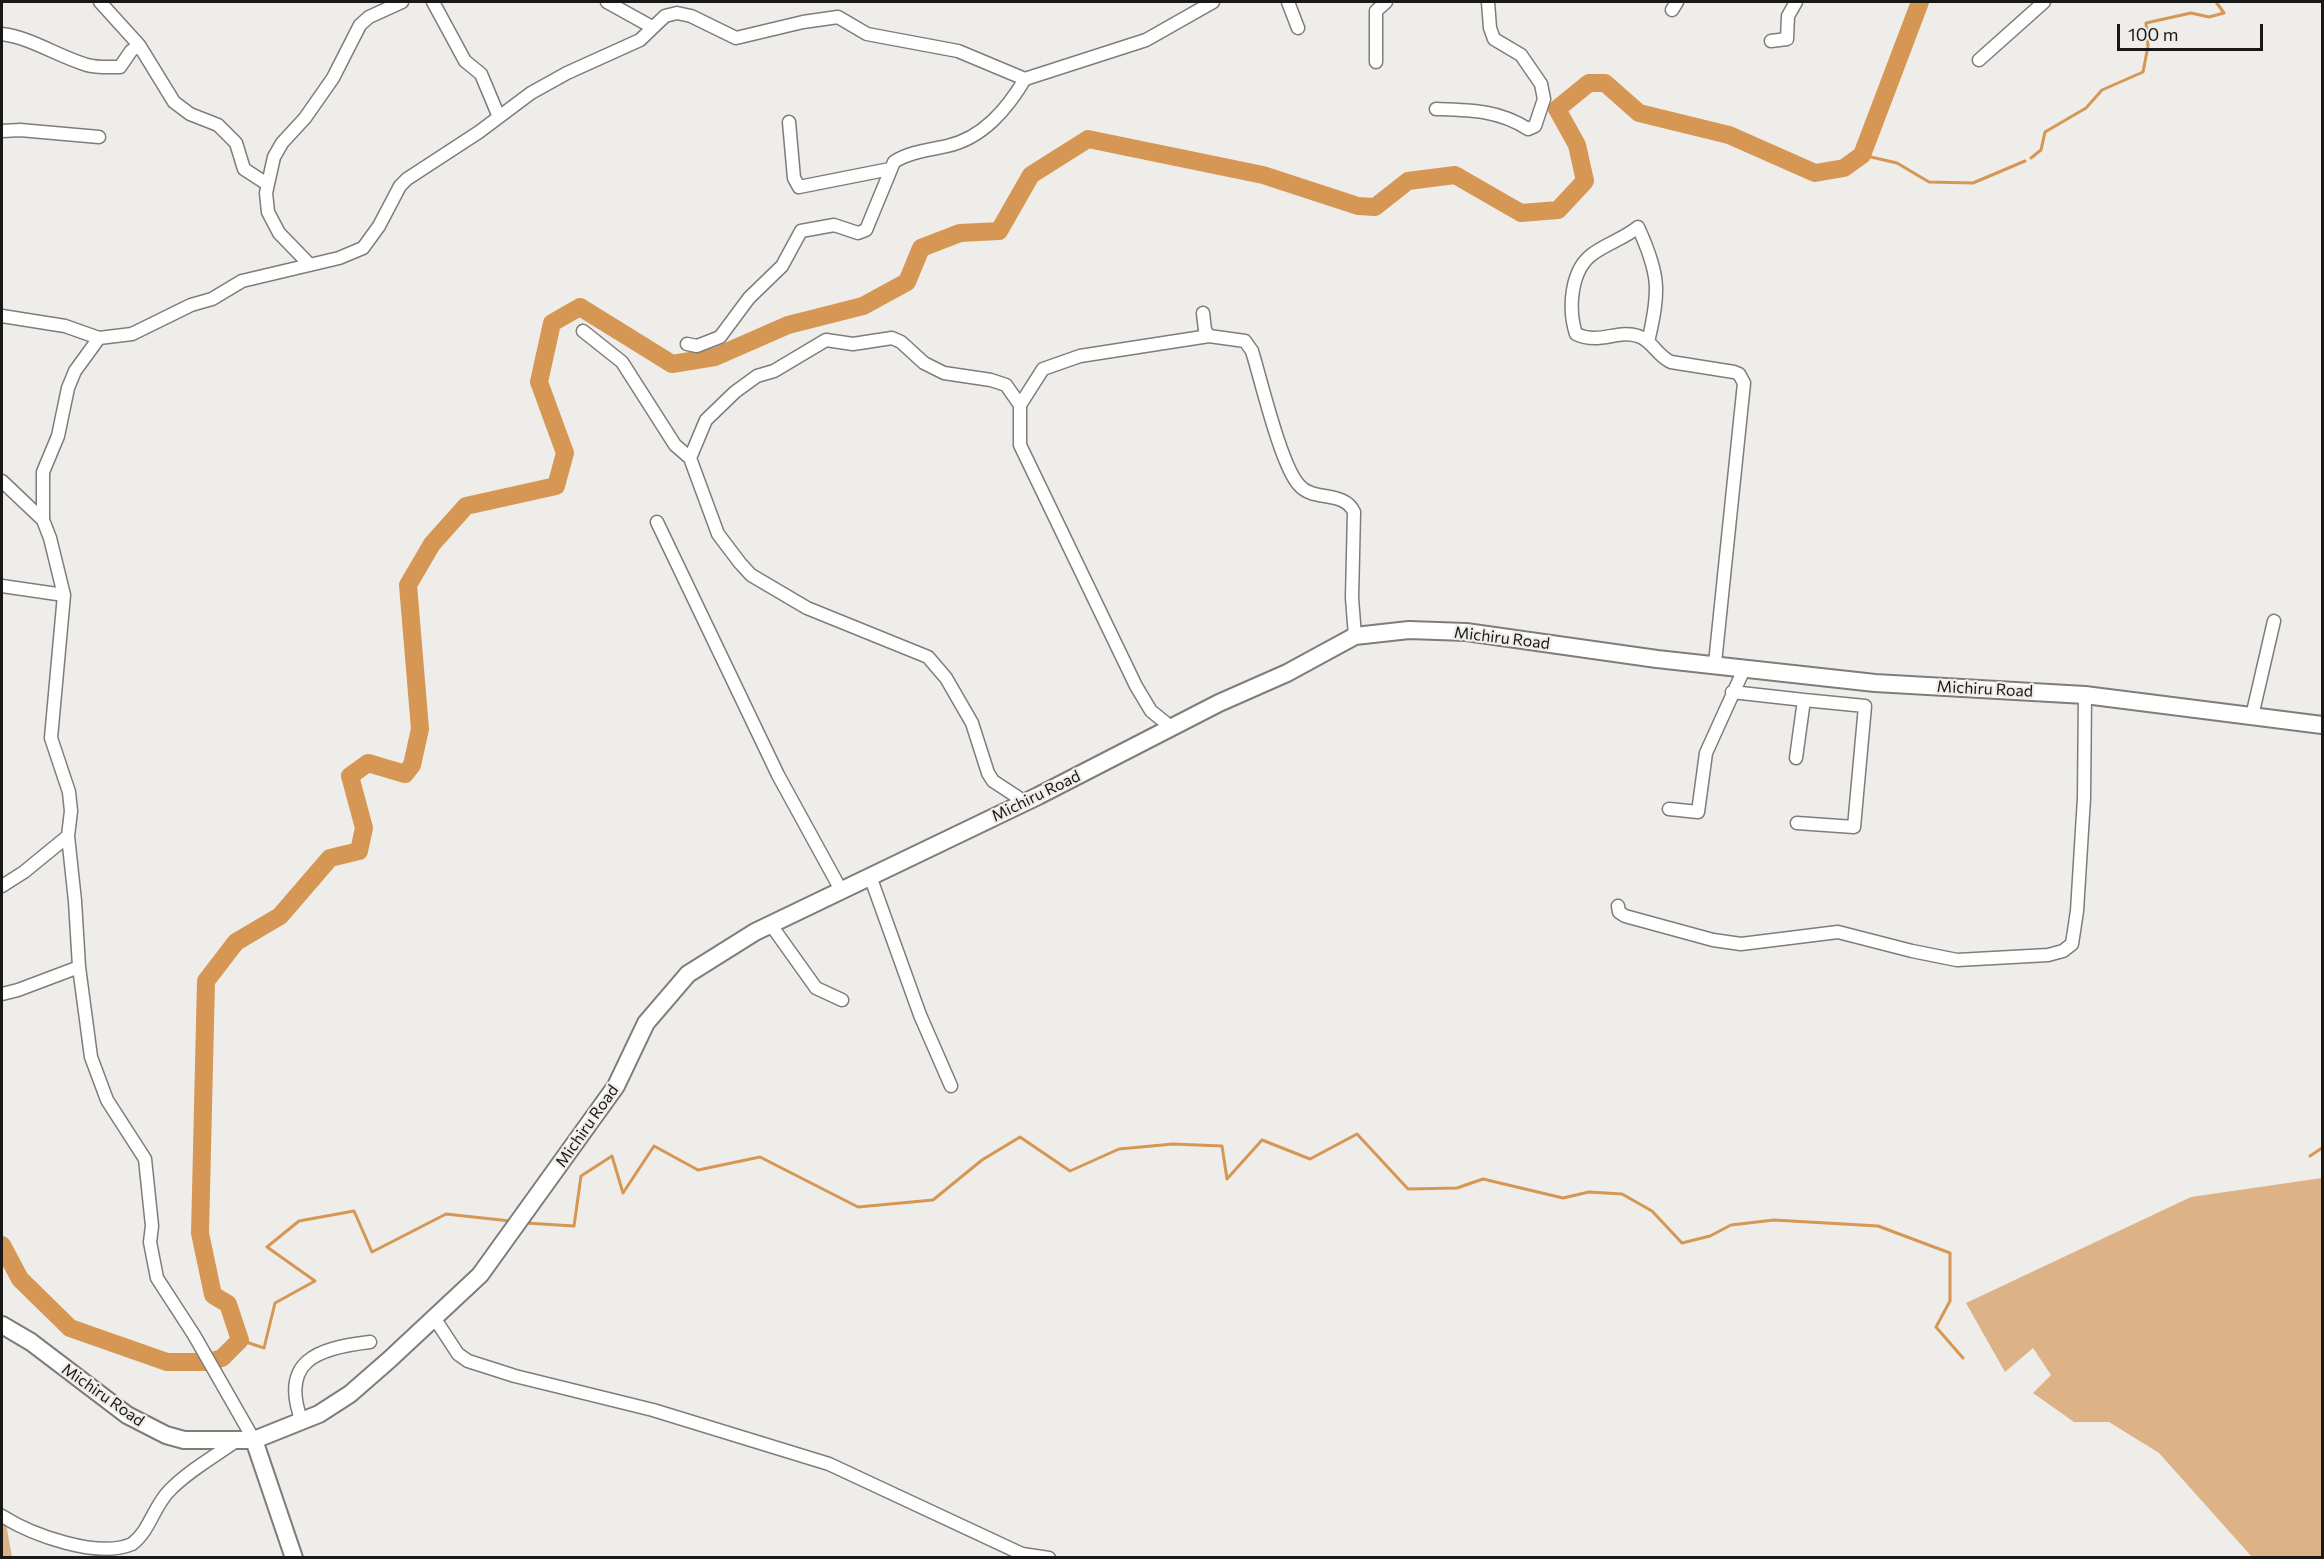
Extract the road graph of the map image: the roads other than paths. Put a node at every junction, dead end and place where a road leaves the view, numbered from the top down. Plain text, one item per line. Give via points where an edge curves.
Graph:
1 (100, 2) edge
2 (402, 2) edge
3 (433, 2) edge
4 (607, 2) edge
5 (1213, 2) edge
6 (1288, 2) edge
7 (1386, 2) edge
8 (1488, 2) edge
9 (1796, 2) edge
10 (2044, 2) edge
11 (1373, 6) edge
12 (652, 27) junction
13 (1298, 28) dead end
14 (2, 34) edge
15 (1771, 41) dead end
16 (139, 45) junction
17 (1979, 60) dead end
18 (1376, 62) dead end
19 (1025, 79) junction
20 (1436, 109) dead end
21 (499, 117) junction
22 (789, 122) dead end
23 (2, 131) edge
24 (99, 137) dead end
25 (890, 169) junction
26 (267, 184) junction
27 (310, 265) junction
28 (1203, 313) dead end
29 (2, 316) edge
30 (583, 332) dead end
31 (1209, 336) junction
32 (99, 338) junction
33 (1648, 342) junction
34 (687, 344) dead end
35 (1020, 405) junction
36 (690, 458) junction
37 (2, 481) edge
38 (43, 520) junction
39 (657, 522) dead end
40 (2, 586) edge
41 (64, 595) junction
42 (2274, 621) dead end
43 (1355, 636) junction
44 (1715, 663) junction
45 (1744, 667) junction
46 (1732, 692) junction
47 (2085, 695) junction
48 (1804, 700) junction
49 (2252, 716) junction
50 (2322, 725) edge
51 (1170, 728) junction
52 (1796, 758) dead end
53 (1025, 802) junction
54 (1669, 809) dead end
55 (1797, 823) dead end
56 (68, 836) junction
57 (870, 876) junction
58 (2, 886) edge
59 (841, 890) junction
60 (1618, 906) dead end
61 (771, 925) junction
62 (79, 967) junction
63 (2, 994) edge
64 (842, 1000) dead end
65 (951, 1086) dead end
66 (435, 1318) junction
67 (2, 1325) edge
68 (370, 1342) dead end
69 (302, 1422) junction
70 (254, 1440) junction
71 (236, 1441) junction
72 (2, 1516) edge
73 (294, 1557) edge
74 (1049, 1557) edge

1 - 16 street
2 - 26 street via 360,25 324,92 282,143
3 - 21 street via 465,61 481,74
4 - 12 street
5 - 19 street via 1138,43
6 - 13 street
7 - 11 street
8 - 20 street via 1494,39 1521,55 1541,84 1544,99 1536,126 1528,129 1513,119 1484,110
9 - 15 street via 1788,16 1787,39
10 - 17 street
11 - 18 street
12 - 19 street via 665,16 684,14 736,38 838,17 867,34 948,49
12 - 21 street via 640,40 567,73
14 - 16 street via 28,39 95,66 120,67
16 - 26 street via 174,102 190,114 218,125 236,144 244,169
19 - 25 street via 977,135 899,159
21 - 27 street via 407,178 363,248
22 - 25 street via 794,178 799,187
23 - 24 street
25 - 34 street via 866,230 858,233 834,225 801,231 782,266 749,298 720,338 697,346
26 - 27 street via 266,202 274,226
27 - 32 street via 242,281 212,299 132,334
28 - 31 street
29 - 32 street via 64,326
30 - 36 street via 622,362 675,445
31 - 35 street via 1080,356 1042,369
31 - 43 street via 1249,344 1290,473 1299,486 1351,505
32 - 38 street via 80,362 68,388 58,436 43,472
33 - 33 street via 1633,334 1587,339 1576,334 1571,316 1576,278 1582,266 1591,255 1638,227 1646,243 1658,293
33 - 44 street via 1663,359 1734,372 1744,383
35 - 36 street via 1006,385 944,373 892,338 853,344 826,340 735,392 706,420
35 - 51 street via 1020,446 1136,686 1151,711
36 - 53 street via 718,534 746,569 807,608 928,657 946,678 972,723 993,781
37 - 38 street
38 - 41 street
39 - 59 street via 778,775
40 - 41 street
41 - 56 street via 51,738 69,792
42 - 49 street
43 - 44 street, Michiru Road via 1409,630 1466,632 1658,659
43 - 51 street, Michiru Road
44 - 45 street, Michiru Road
45 - 46 street
45 - 47 street, Michiru Road via 1875,683
46 - 48 street
46 - 54 street via 1706,753 1698,812
47 - 49 street, Michiru Road
47 - 60 street via 2077,911 2072,944 2063,951 1957,960 1838,932 1742,944 1625,916
48 - 52 street
48 - 55 street via 1865,706 1854,827
49 - 50 street, Michiru Road
51 - 53 street, Michiru Road
53 - 57 street, Michiru Road
56 - 58 street
56 - 62 street
57 - 59 street, Michiru Road
57 - 65 street via 920,1015
59 - 61 street, Michiru Road
61 - 64 street via 816,988
61 - 66 street, Michiru Road via 715,956 679,982 646,1023 616,1086 519,1222 480,1275
62 - 63 street
62 - 70 street via 91,1057 107,1100 141,1151 147,1167 150,1242 157,1278
66 - 69 street, Michiru Road via 350,1394
66 - 74 street via 458,1354 468,1361 653,1410 829,1464 1023,1554
67 - 71 street, Michiru Road via 32,1342 147,1426 184,1440
68 - 69 street via 329,1350 300,1368 294,1399
69 - 70 street, Michiru Road
70 - 71 street, Michiru Road
70 - 73 street
71 - 72 street via 173,1487 139,1538 118,1550 83,1550 49,1540

